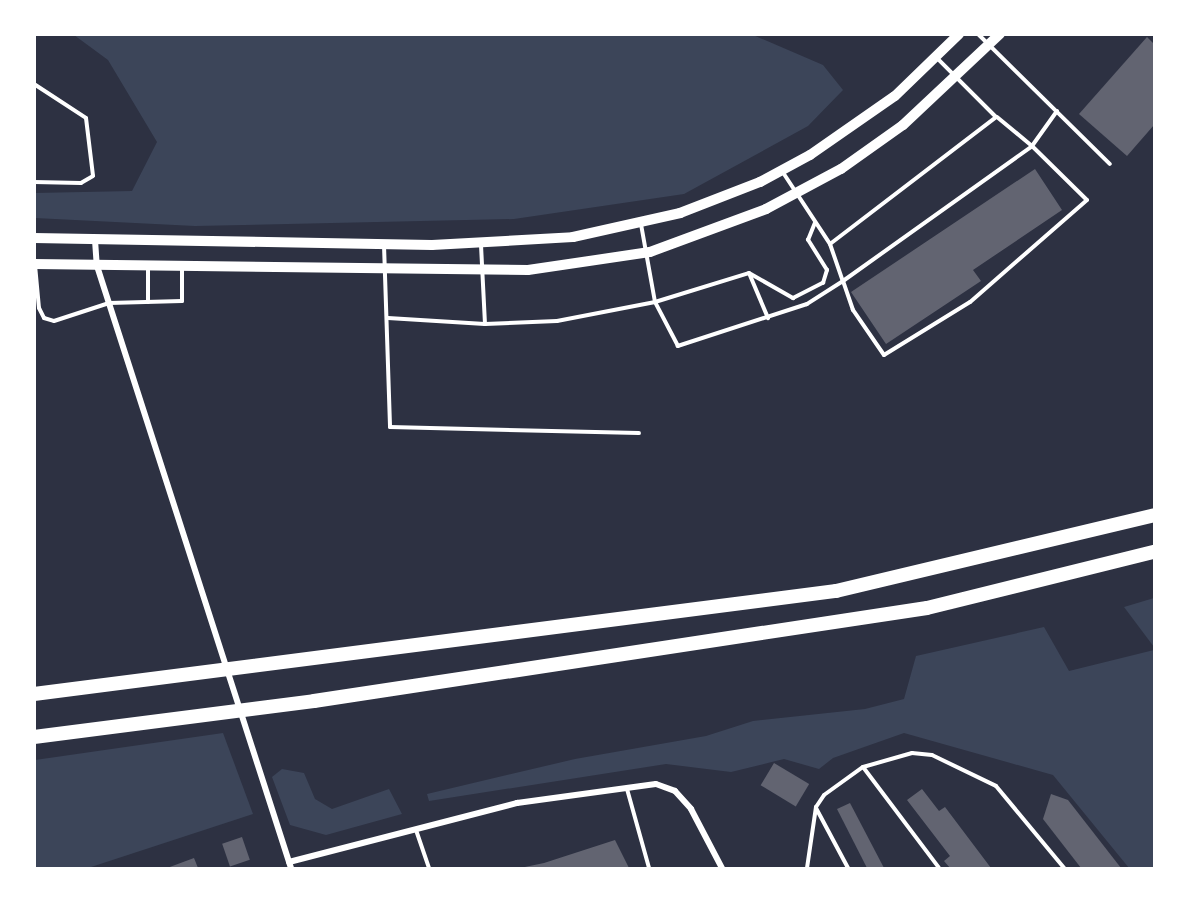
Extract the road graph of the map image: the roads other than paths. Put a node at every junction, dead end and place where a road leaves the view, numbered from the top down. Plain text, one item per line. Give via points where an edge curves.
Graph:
1 (958, 34) edge
2 (978, 34) edge
3 (1000, 34) edge
4 (989, 46) junction
5 (937, 58) junction
6 (956, 77) junction
7 (34, 84) edge
8 (1057, 111) junction
9 (996, 117) junction
10 (1032, 146) junction
11 (1110, 164) dead end
12 (782, 170) junction
13 (34, 182) edge
14 (794, 194) junction
15 (640, 222) junction
16 (815, 223) junction
17 (34, 238) edge
18 (95, 240) junction
19 (384, 244) junction
20 (481, 244) junction
21 (830, 244) junction
22 (646, 253) junction
23 (35, 264) edge
24 (97, 266) junction
25 (148, 266) junction
26 (183, 266) junction
27 (387, 268) junction
28 (482, 270) junction
29 (749, 273) junction
30 (843, 281) junction
31 (148, 302) junction
32 (655, 302) junction
33 (109, 303) junction
34 (388, 318) junction
35 (768, 318) junction
36 (485, 324) junction
37 (639, 433) dead end
38 (1155, 515) edge
39 (1155, 552) edge
40 (34, 694) edge
41 (34, 737) edge
42 (862, 767) junction
43 (627, 788) junction
44 (816, 807) junction
45 (416, 829) junction
46 (290, 865) edge
47 (429, 868) edge
48 (649, 868) edge
49 (722, 868) edge
50 (807, 868) edge
51 (848, 868) edge
52 (939, 868) edge
53 (1064, 868) edge

1 - 5 main road
2 - 4 lane
3 - 4 main road
4 - 6 main road
4 - 8 lane
5 - 6 lane
5 - 12 main road via 867,116
6 - 9 lane
6 - 14 main road via 903,125
7 - 13 lane via 86,117 93,176 81,183
8 - 10 lane
8 - 11 lane
9 - 10 lane
9 - 21 lane
10 - 30 lane
10 - 30 lane via 1087,200 970,302 884,355 853,310
12 - 14 lane
12 - 15 main road via 708,203
14 - 16 lane
14 - 22 main road
15 - 20 main road via 573,237
15 - 22 lane
16 - 21 lane
16 - 29 lane via 808,240 827,270 823,283 794,298
17 - 18 main road
18 - 19 main road
18 - 24 street
19 - 20 main road
19 - 27 lane
20 - 28 lane
21 - 30 lane
22 - 28 main road via 583,265
22 - 32 lane
23 - 24 main road
23 - 33 lane via 44,318 62,320
24 - 25 main road
24 - 33 street
25 - 26 main road
25 - 31 lane
26 - 27 main road
26 - 31 lane via 182,301
27 - 28 main road
27 - 34 lane
28 - 36 lane
29 - 32 lane
29 - 35 lane
30 - 35 lane via 807,304
31 - 33 lane
32 - 35 lane via 678,346
32 - 36 lane via 557,321
33 - 46 street
34 - 36 lane
34 - 37 lane via 390,427
38 - 40 highway via 836,591
39 - 41 highway via 927,608 314,701
42 - 44 lane via 844,777
42 - 52 lane
42 - 53 lane via 888,756 932,755 996,786
43 - 45 street via 517,803
43 - 48 lane
43 - 49 street via 656,784 675,791 691,809
44 - 50 lane
44 - 51 lane
45 - 46 street
45 - 47 lane

